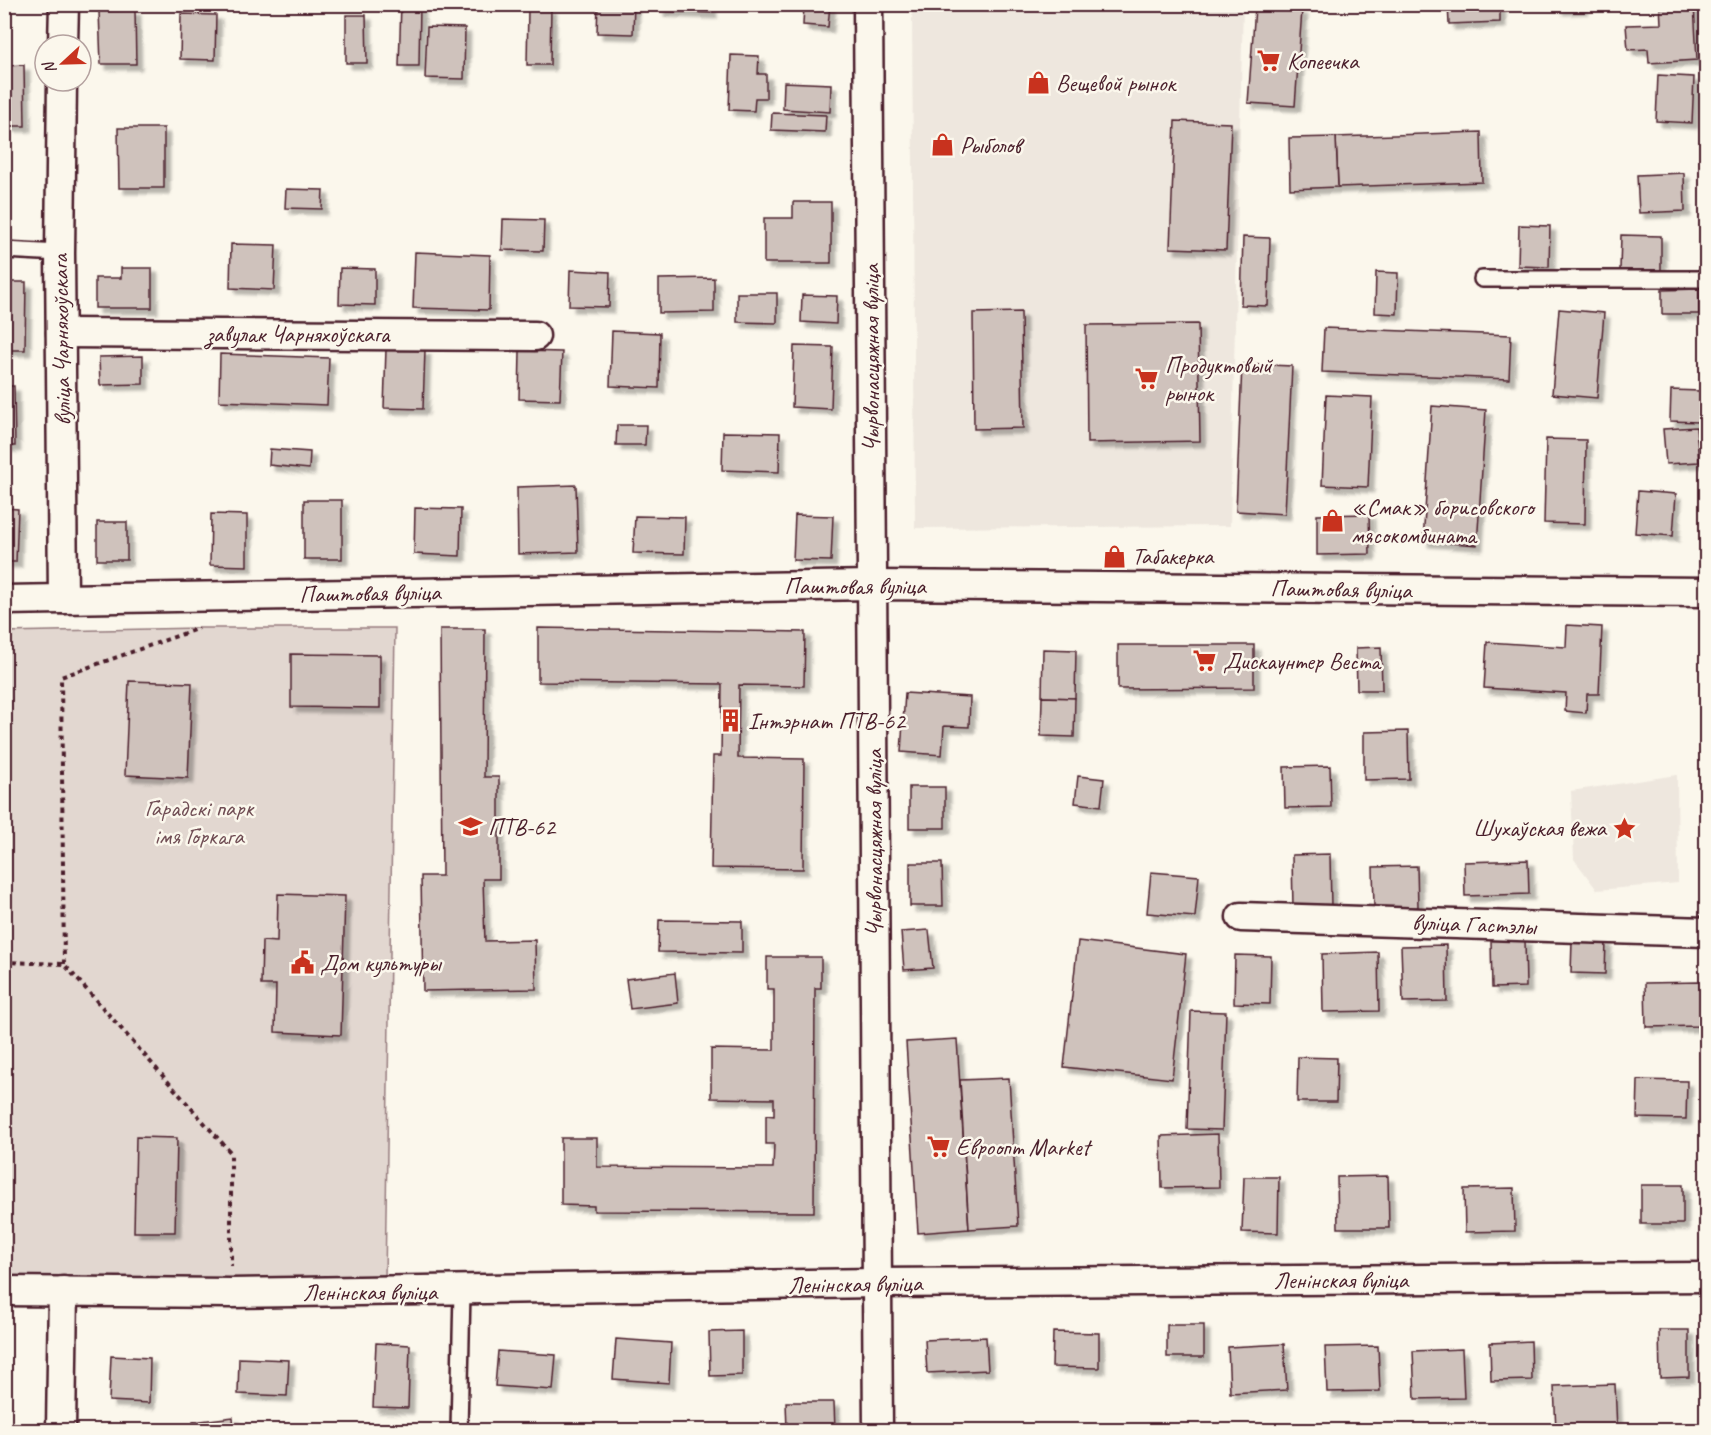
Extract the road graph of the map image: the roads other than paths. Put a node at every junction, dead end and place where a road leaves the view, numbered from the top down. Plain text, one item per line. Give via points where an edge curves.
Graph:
1 (64, 4) edge
2 (868, 4) edge
3 (63, 33) edge
4 (62, 93) edge
5 (4, 250) edge
6 (60, 253) junction
7 (1482, 279) dead end
8 (1707, 279) edge
9 (61, 333) junction
10 (535, 336) dead end
11 (872, 585) junction
12 (1707, 592) edge
13 (63, 599) junction
14 (4, 600) edge
15 (1241, 917) dead end
16 (1707, 932) edge
17 (1707, 1277) edge
18 (876, 1283) junction
19 (4, 1291) edge
20 (63, 1291) junction
21 (462, 1291) junction
22 (61, 1431) edge
23 (459, 1431) edge
24 (878, 1431) edge

1 - 3 street
2 - 11 street, Чырвонасцяжная вуліца
4 - 6 street, вуліца Чарняхоўскага
5 - 6 lane
6 - 9 street, вуліца Чарняхоўскага
7 - 8 lane
9 - 10 street, завулак Чарняхоўскага
9 - 13 street, вуліца Чарняхоўскага
11 - 12 street, Паштовая вуліца
11 - 13 street, Паштовая вуліца
11 - 18 street, Чырвонасцяжная вуліца
13 - 14 street, Паштовая вуліца
15 - 16 street, вуліца Гастэлы
17 - 18 street, Ленінская вуліца
18 - 21 street, Ленінская вуліца
18 - 24 street, Чырвонасцяжная вуліца
19 - 20 street, Ленінская вуліца
20 - 21 street, Ленінская вуліца
20 - 22 street
21 - 23 lane

